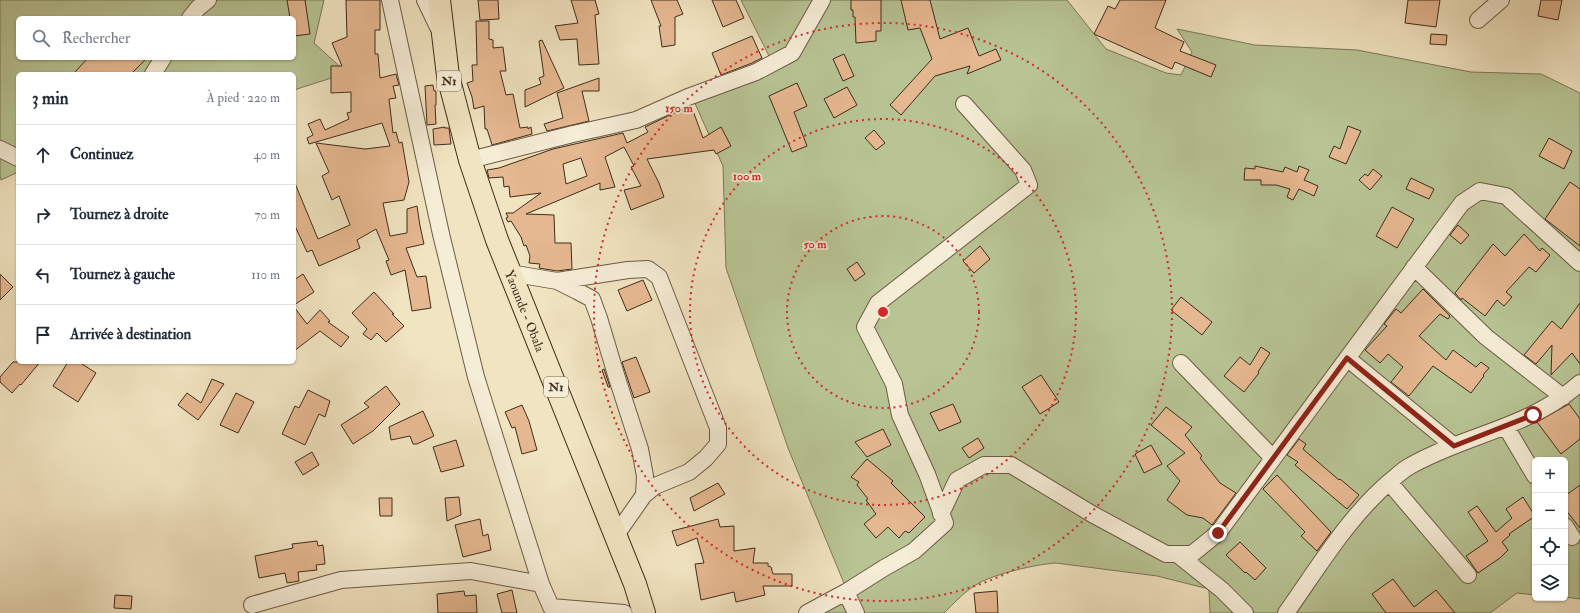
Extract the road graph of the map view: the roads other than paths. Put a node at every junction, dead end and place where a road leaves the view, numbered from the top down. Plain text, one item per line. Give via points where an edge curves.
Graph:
1 (208, 0) edge
2 (390, 0) edge
3 (425, 0) edge
4 (439, 0) edge
5 (822, 0) edge
6 (1501, 0) edge
7 (192, 16) edge
8 (1478, 20) dead end
9 (442, 36) junction
10 (162, 60) edge
11 (154, 72) edge
12 (964, 104) dead end
13 (0, 149) edge
14 (16, 157) edge
15 (470, 160) junction
16 (1580, 263) edge
17 (1414, 267) junction
18 (510, 272) junction
19 (557, 281) junction
20 (1347, 358) junction
21 (1181, 363) dead end
22 (1580, 382) edge
23 (1563, 397) junction
24 (1506, 427) junction
25 (1454, 446) junction
26 (1273, 458) junction
27 (1532, 471) edge
28 (1389, 482) junction
29 (644, 495) junction
30 (942, 514) junction
31 (616, 535) junction
32 (1177, 554) junction
33 (1468, 575) dead end
34 (541, 584) junction
35 (846, 592) junction
36 (252, 605) dead end
37 (624, 613) edge
38 (644, 613) edge
39 (806, 613) edge
40 (856, 613) edge
41 (1245, 613) edge
42 (1286, 613) edge

1 - 7 street
2 - 34 street via 441,234 476,377
3 - 9 street
4 - 9 highway, Yaounde - Obala / N1
5 - 15 street via 792,53 756,72 688,97 636,120
6 - 8 street
9 - 15 highway, Yaounde - Obala / N1 via 448,76
10 - 11 street
12 - 30 street via 1023,170 1029,185 878,303 865,327 894,384 900,415
13 - 14 street
15 - 18 highway, Yaounde - Obala / N1
16 - 17 street via 1506,196 1480,191 1462,203
17 - 20 street
17 - 23 street via 1486,337
18 - 19 street
18 - 31 highway, Yaounde - Obala / N1
19 - 29 street via 592,299 640,450 645,476
19 - 29 street via 648,269 659,277 718,428 718,444 689,472 655,486
20 - 25 street
20 - 26 street
21 - 26 street
22 - 23 street
23 - 24 street
24 - 25 street
24 - 27 street
25 - 28 street via 1409,466
26 - 32 street via 1218,533 1192,554
28 - 33 street
28 - 42 street via 1351,522
29 - 31 street
30 - 32 street via 957,480 984,465 1011,465 1146,544 1166,554
30 - 35 street via 945,523 914,551
31 - 38 highway, Yaounde - Obala / N1
32 - 41 street via 1222,590
34 - 36 street via 471,571 341,580
34 - 37 street via 551,607
35 - 39 street
35 - 40 street

